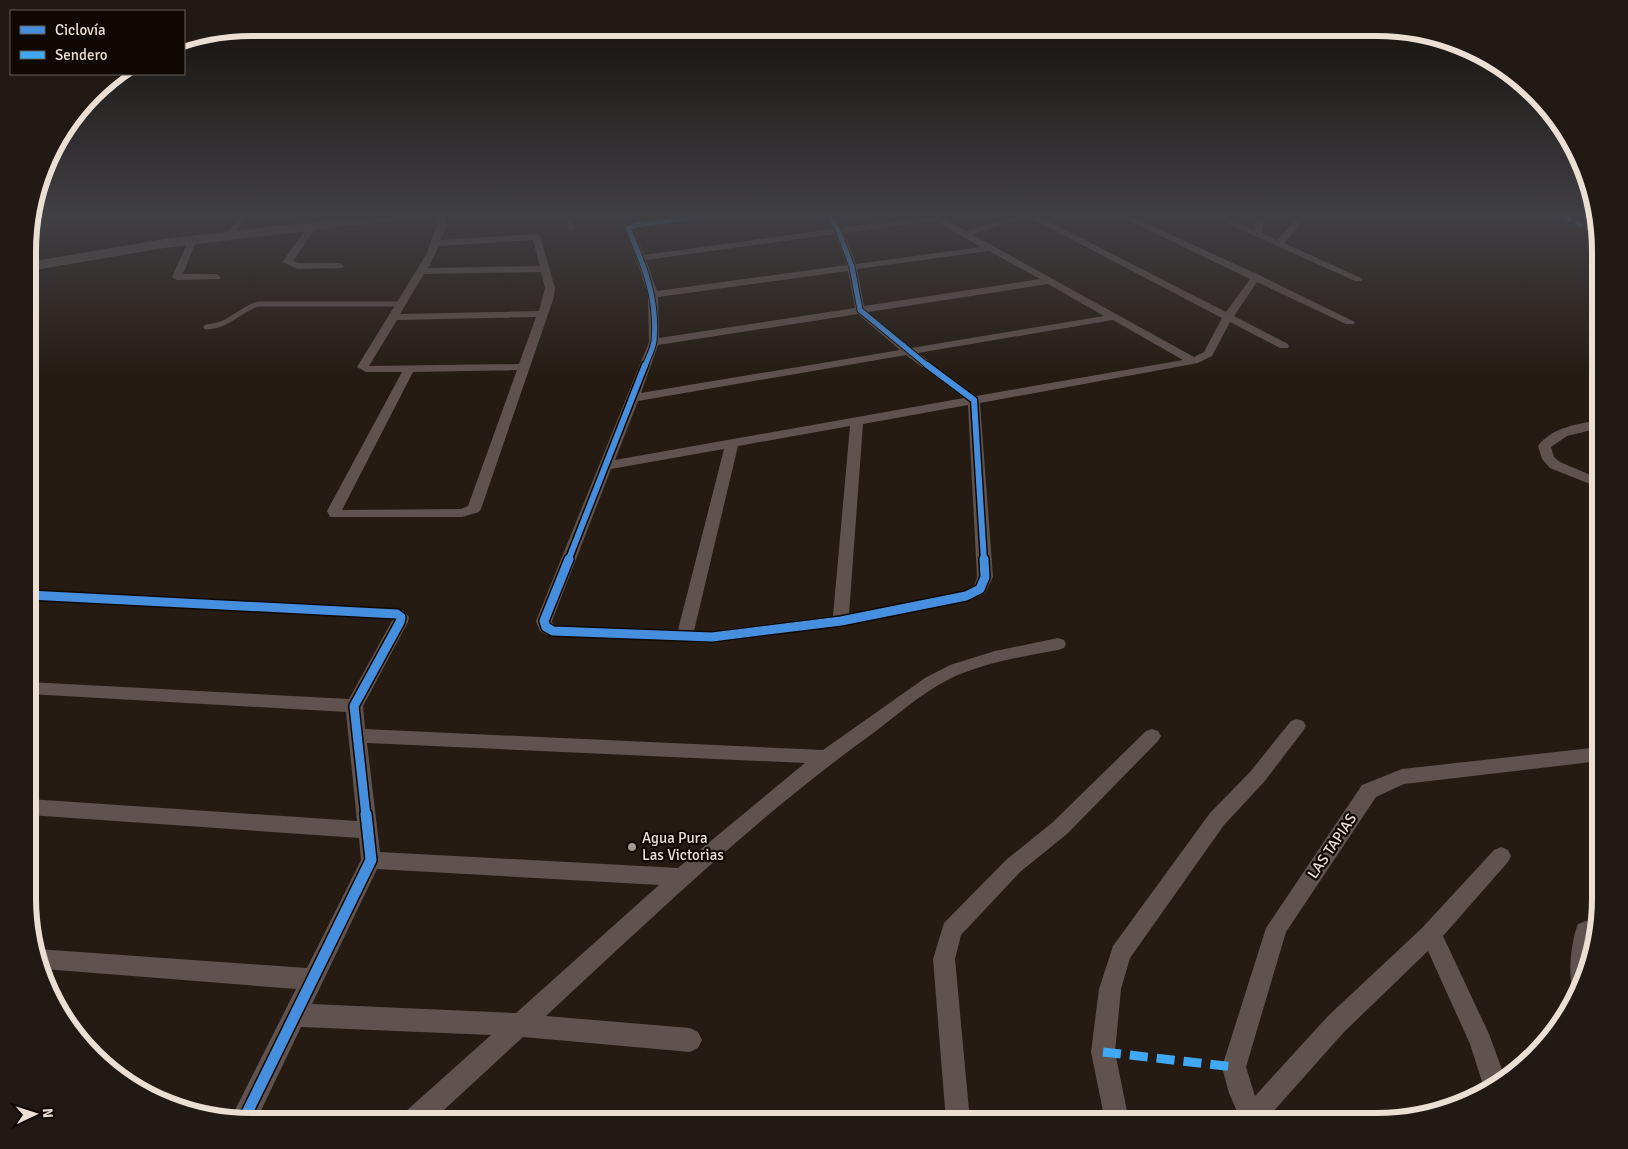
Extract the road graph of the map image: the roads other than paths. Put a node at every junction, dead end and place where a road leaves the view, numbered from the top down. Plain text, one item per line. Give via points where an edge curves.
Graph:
1 (180, 271) edge
2 (422, 271) joint
3 (445, 271) edge
4 (545, 271) edge
5 (646, 271) edge
6 (826, 271) edge
7 (853, 271) edge
8 (1032, 271) edge
9 (1138, 271) edge
10 (1242, 271) edge
11 (1340, 271) edge
12 (216, 277) dead end
13 (1256, 277) junction
14 (1358, 279) dead end
15 (1049, 280) junction
16 (653, 295) junction
17 (402, 304) junction
18 (860, 310) junction
19 (543, 314) junction
20 (394, 317) junction
21 (1114, 317) junction
22 (1228, 317) junction
23 (1350, 322) dead end
24 (206, 327) dead end
25 (654, 342) junction
26 (1284, 346) dead end
27 (909, 352) junction
28 (1194, 361) junction
29 (524, 367) junction
30 (409, 369) junction
31 (633, 398) junction
32 (974, 400) junction
33 (857, 422) junction
34 (1592, 426) edge
35 (732, 443) junction
36 (605, 466) junction
37 (1592, 481) edge
38 (36, 595) edge
39 (841, 621) junction
40 (685, 636) junction
41 (1058, 644) dead end
42 (36, 688) edge
43 (354, 706) junction
44 (1297, 726) dead end
45 (357, 736) junction
46 (1152, 736) dead end
47 (1592, 755) edge
48 (826, 757) junction
49 (36, 807) edge
50 (368, 830) junction
51 (1501, 856) dead end
52 (371, 860) junction
53 (682, 877) junction
54 (1586, 931) dead end
55 (1430, 935) junction
56 (46, 958) edge
57 (1583, 958) edge
58 (312, 979) junction
59 (295, 1015) junction
60 (520, 1025) junction
61 (690, 1040) dead end
62 (1493, 1078) edge
63 (247, 1113) edge
64 (423, 1113) edge
65 (957, 1113) edge
66 (1115, 1113) edge
67 (1249, 1113) edge
68 (1258, 1113) edge

1 - 12 street via 177,277
2 - 3 street
2 - 17 street
4 - 19 street via 550,288
5 - 16 street
6 - 16 street
7 - 18 street
8 - 15 street
9 - 22 street
10 - 13 street
11 - 14 street
13 - 22 street
13 - 23 street
15 - 18 street
15 - 21 street
16 - 25 street
17 - 20 street
17 - 24 lane via 258,304 245,308 225,325
18 - 25 street
18 - 27 street
19 - 20 street
19 - 29 street
20 - 30 street via 363,367
21 - 27 street
21 - 28 street
22 - 26 street
22 - 28 street via 1208,354
25 - 31 street
27 - 31 street
27 - 32 street
28 - 32 street
29 - 30 street
29 - 30 street via 474,509 462,513 335,514
31 - 36 street
32 - 33 street
32 - 39 street via 985,577 980,589 966,596
33 - 35 street
33 - 39 street
34 - 37 street via 1567,431 1544,446 1548,459 1555,465
35 - 36 street
35 - 40 street
36 - 40 street via 544,621 546,627 553,631
38 - 43 street via 397,614 401,617 400,622
39 - 40 street via 712,637
41 - 48 street via 956,669 932,682
42 - 43 street
43 - 45 street
44 - 66 street via 1257,777 1217,819 1121,953 1110,989 1104,1052
45 - 48 street
45 - 50 street
46 - 65 street via 1060,828 1013,866 952,930 944,960
47 - 67 street, LAS TAPIAS via 1402,777 1369,791 1277,928 1234,1068
48 - 53 street
49 - 50 street
50 - 52 street
51 - 55 street
52 - 53 street
52 - 58 street
53 - 60 street
54 - 57 street
55 - 62 street via 1481,1042
55 - 68 street via 1336,1024
56 - 58 street
58 - 59 street
59 - 60 street
59 - 63 street
60 - 61 street
60 - 64 street

